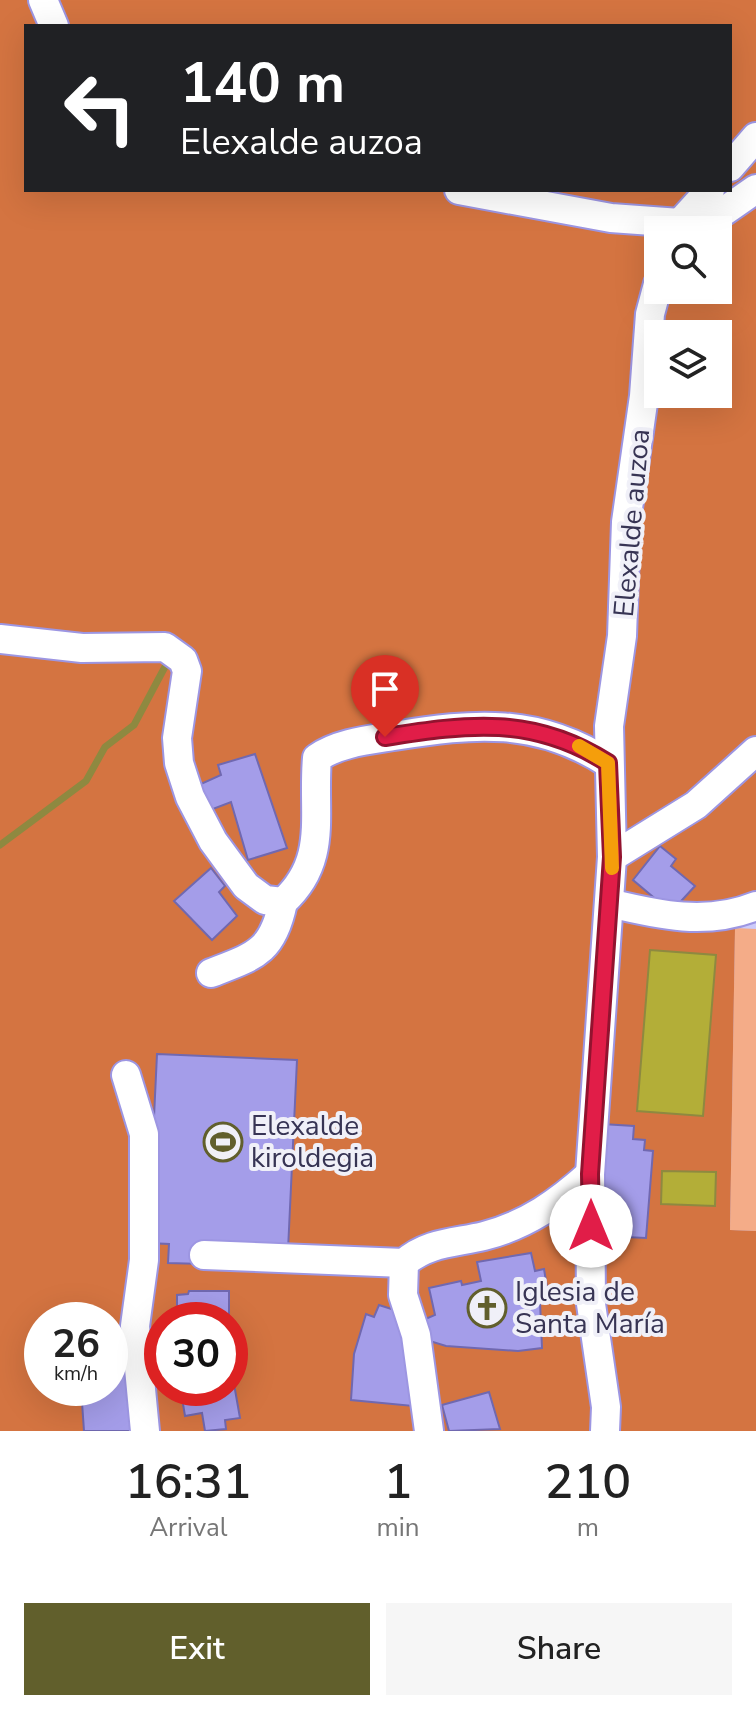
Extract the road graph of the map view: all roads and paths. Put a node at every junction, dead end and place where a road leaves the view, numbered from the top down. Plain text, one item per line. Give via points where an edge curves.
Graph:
1 (43, 0) edge
2 (53, 24) edge
3 (756, 137) edge
4 (732, 165) edge
5 (756, 189) edge
6 (470, 192) edge
7 (709, 192) edge
8 (693, 216) edge
9 (707, 216) edge
10 (644, 222) edge
11 (653, 304) edge
12 (0, 639) edge
13 (756, 751) edge
14 (608, 763) junction
15 (612, 857) junction
16 (283, 902) junction
17 (609, 903) junction
18 (756, 906) edge
19 (211, 973) dead end
20 (126, 1075) dead end
21 (590, 1174) junction
22 (204, 1255) dead end
23 (404, 1263) junction
24 (145, 1431) edge
25 (429, 1431) edge
26 (605, 1431) edge

1 - 2 street
3 - 4 street
5 - 9 street
6 - 10 street
7 - 8 street
11 - 14 street, Elexalde auzoa via 626,522 622,636 611,698
12 - 16 street via 82,648 165,647 183,660 187,671 177,738 190,797 246,886 265,900
13 - 15 street via 696,805
14 - 15 street, Elexalde auzoa
14 - 16 street via 586,749 505,725 456,726 361,741 324,753 317,758 315,779 314,860 301,885
15 - 17 street, Elexalde auzoa
16 - 19 street via 271,942 255,956
17 - 18 street via 701,918
17 - 21 street, Elexalde auzoa
20 - 24 street via 144,1134 144,1260 135,1326
21 - 23 street via 554,1206 512,1227 418,1250
21 - 26 street, Elexalde auzoa via 591,1304
22 - 23 street
23 - 25 street via 403,1295 418,1352

